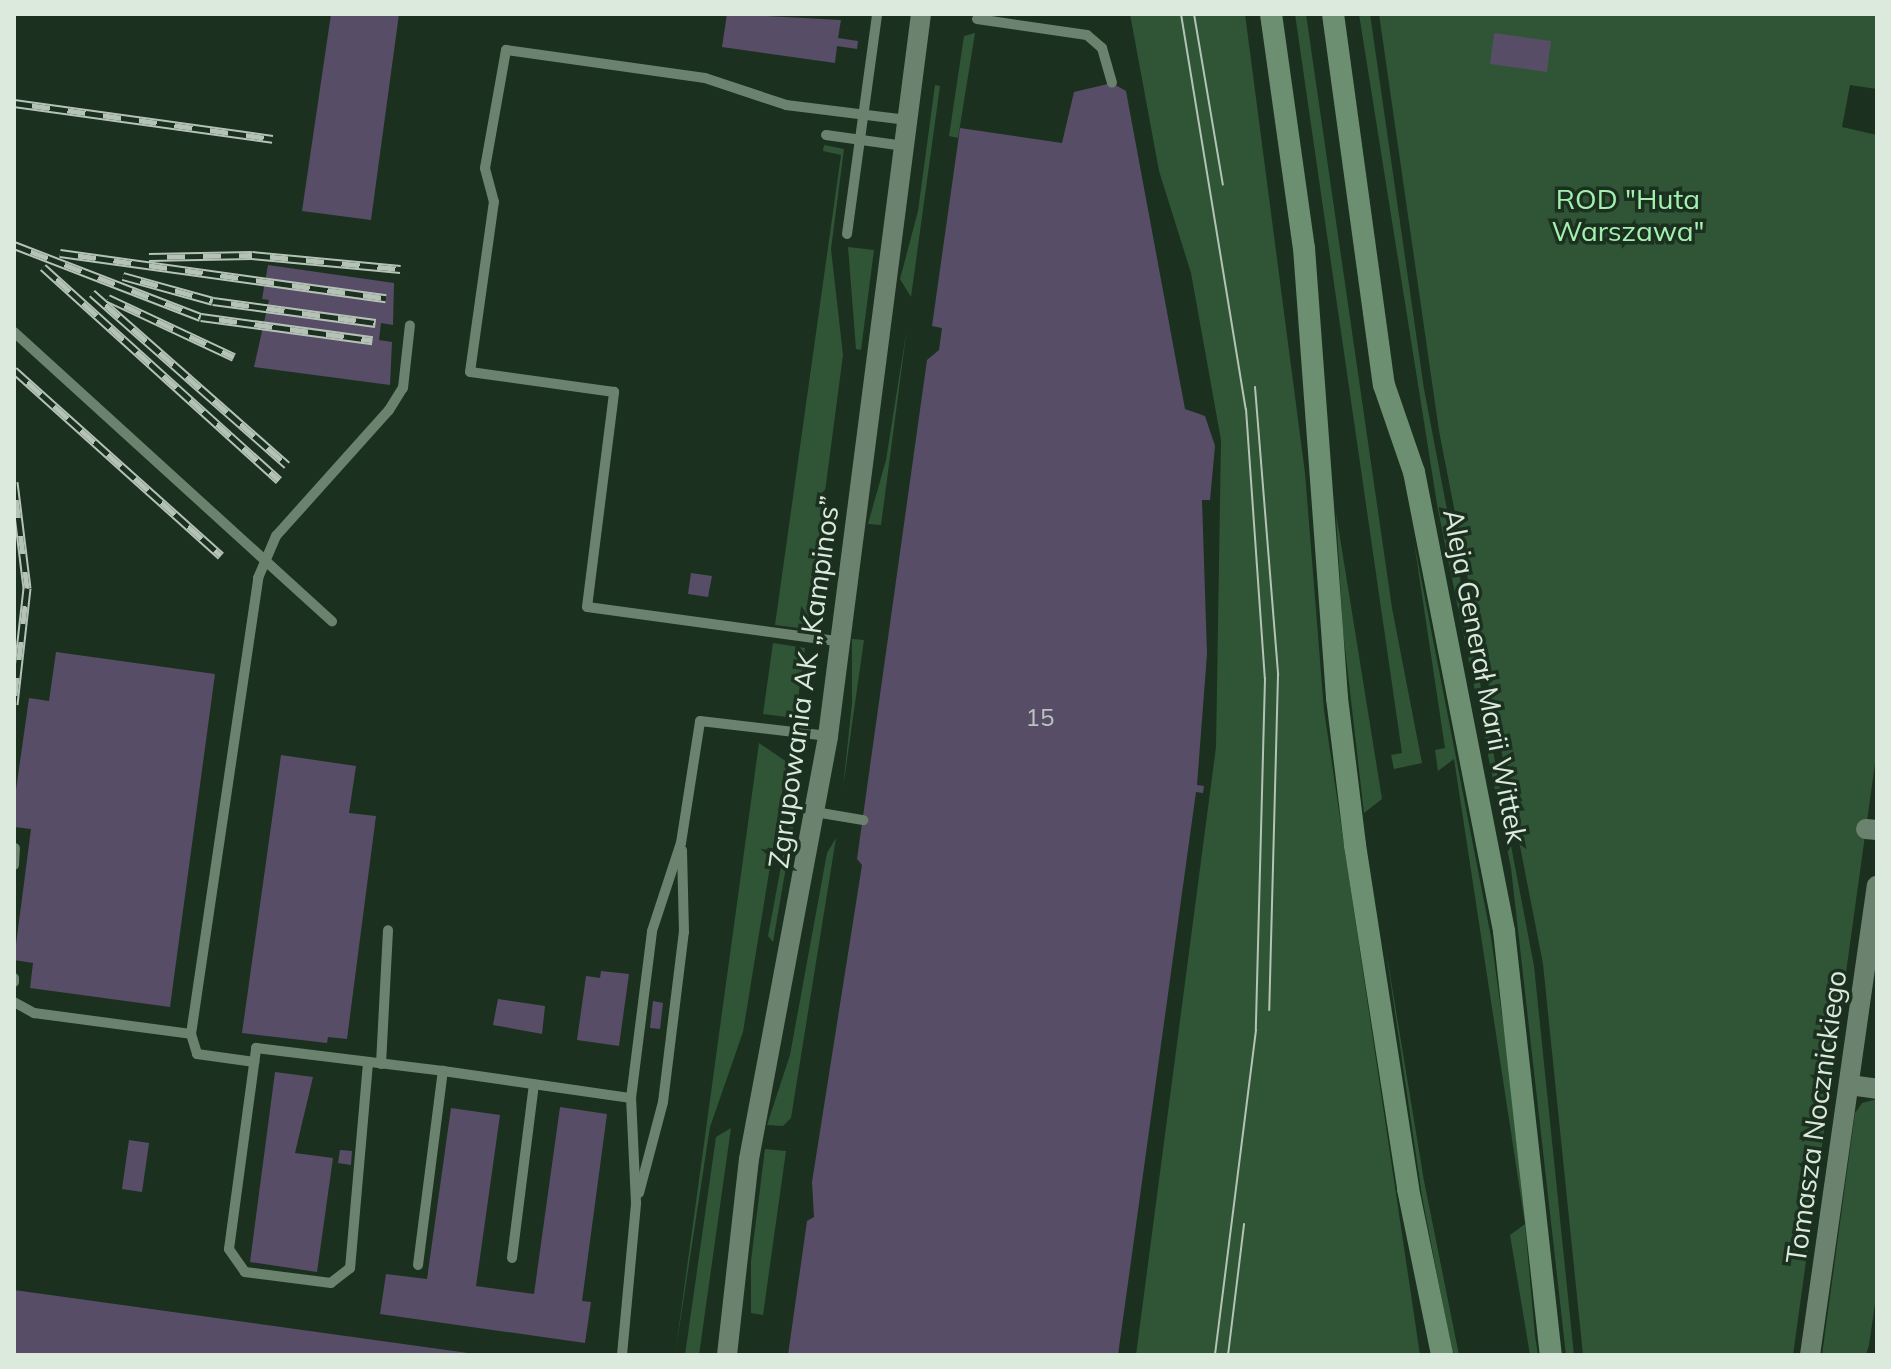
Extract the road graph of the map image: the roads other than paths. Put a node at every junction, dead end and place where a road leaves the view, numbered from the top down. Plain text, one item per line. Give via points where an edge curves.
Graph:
1 (877, 14) edge
2 (921, 14) edge
3 (1271, 14) edge
4 (1333, 14) edge
5 (977, 19) dead end
6 (1112, 83) dead end
7 (860, 114) junction
8 (907, 120) junction
9 (826, 135) dead end
10 (855, 139) junction
11 (904, 146) junction
12 (847, 234) dead end
13 (410, 325) dead end
14 (14, 332) edge
15 (264, 559) junction
16 (332, 621) dead end
17 (836, 641) junction
18 (828, 736) junction
19 (815, 812) junction
20 (863, 820) dead end
21 (681, 843) junction
22 (15, 848) edge
23 (14, 865) edge
24 (1877, 886) edge
25 (388, 930) dead end
26 (14, 1002) edge
27 (191, 1034) junction
28 (254, 1062) junction
29 (368, 1063) junction
30 (381, 1064) junction
31 (443, 1071) junction
32 (534, 1084) junction
33 (1850, 1085) junction
34 (1877, 1089) edge
35 (631, 1098) junction
36 (636, 1203) junction
37 (512, 1258) dead end
38 (418, 1265) dead end
39 (622, 1355) edge
40 (727, 1355) edge
41 (1442, 1355) edge
42 (1551, 1355) edge
43 (1810, 1355) edge

1 - 7 lane
2 - 8 street, Zgrupowania AK „Kampinos”
3 - 41 main road via 1304,248 1337,698 1355,845 1408,1189
4 - 42 main road, Aleja Generał Marii Wittek via 1384,385 1414,472 1504,931
5 - 6 lane via 1092,37 1105,54
7 - 8 lane
7 - 10 lane
7 - 17 lane via 786,105 705,78 506,50 485,168 494,202 470,372 614,392 587,607
8 - 11 street, Zgrupowania AK „Kampinos”
9 - 10 lane
10 - 11 lane
10 - 12 lane
11 - 17 street, Zgrupowania AK „Kampinos” via 866,463
13 - 15 lane via 403,388 276,536
14 - 15 lane
15 - 16 lane
15 - 27 lane
17 - 18 street, Zgrupowania AK „Kampinos”
18 - 19 street, Zgrupowania AK „Kampinos”
18 - 21 lane via 700,721
19 - 20 lane
19 - 40 street, Zgrupowania AK „Kampinos” via 749,1159
21 - 35 lane via 652,931
21 - 36 lane via 684,932 663,1102
22 - 23 lane
24 - 33 street, Tomasza Nocznickiego
25 - 30 lane
26 - 27 lane via 34,1013
27 - 28 lane via 197,1054
28 - 29 lane via 256,1048
28 - 29 lane via 229,1249 245,1272 331,1283 350,1268
29 - 30 lane
30 - 31 lane
31 - 32 lane
31 - 38 lane
32 - 35 lane
32 - 37 lane
33 - 34 street
33 - 43 street, Tomasza Nocznickiego
35 - 36 lane
36 - 39 lane

